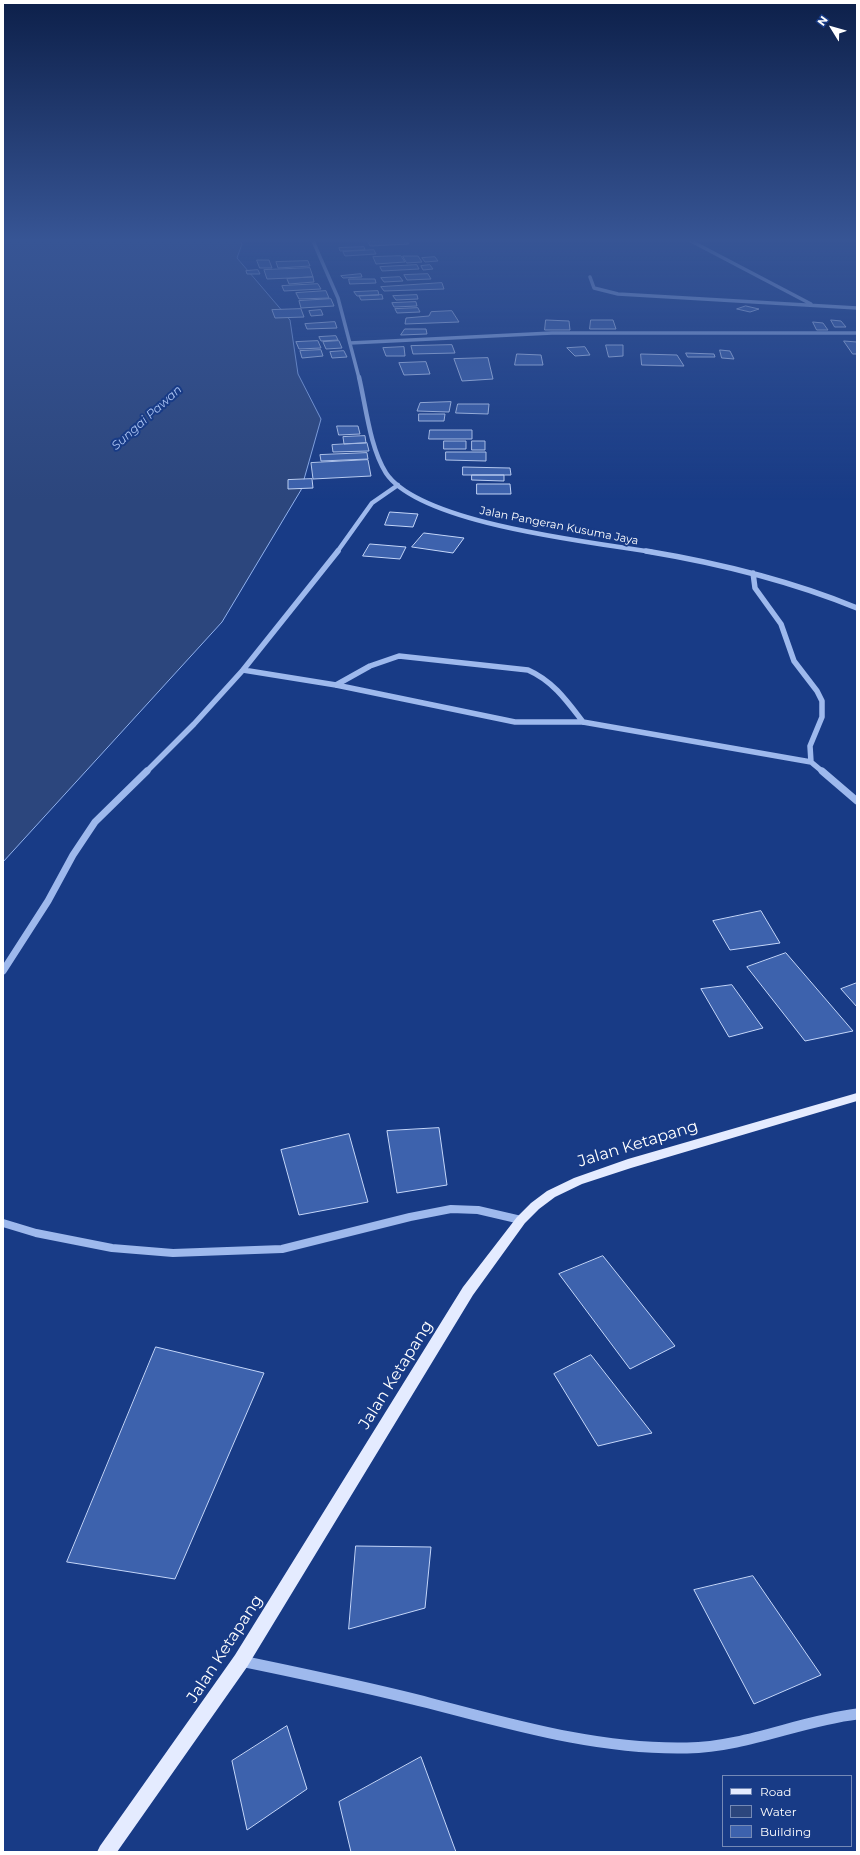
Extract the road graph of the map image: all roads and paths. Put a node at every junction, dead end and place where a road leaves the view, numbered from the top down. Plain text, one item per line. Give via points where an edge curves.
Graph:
1 (345, 328) edge
2 (857, 333) edge
3 (350, 343) junction
4 (398, 486) junction
5 (753, 572) junction
6 (857, 608) edge
7 (243, 670) junction
8 (336, 685) junction
9 (583, 722) junction
10 (811, 762) junction
11 (857, 801) edge
12 (3, 971) edge
13 (857, 1097) edge
14 (521, 1220) junction
15 (3, 1224) edge
16 (241, 1661) junction
17 (857, 1714) edge
18 (106, 1852) edge

1 - 3 street, Jalan Pangeran Kusuma Jaya
2 - 3 street via 552,333
3 - 4 street, Jalan Pangeran Kusuma Jaya via 380,460 388,477
4 - 5 street, Jalan Pangeran Kusuma Jaya via 436,507 483,521
4 - 7 street via 372,503 334,556
5 - 6 street, Jalan Pangeran Kusuma Jaya via 800,586
5 - 10 street via 752,583 755,590 781,624 789,652 797,666 817,689 823,702 822,714 810,745
7 - 8 street
7 - 12 street via 194,724 95,822
8 - 9 street via 515,722
8 - 9 street via 370,666 399,656 528,670 555,685
9 - 10 street
10 - 11 street
13 - 14 main road, Jalan Ketapang via 578,1181 551,1194
14 - 15 street via 478,1210 451,1209 282,1249 232,1252 112,1248
14 - 16 main road, Jalan Ketapang via 468,1291
16 - 17 street via 589,1741 681,1748 739,1743 837,1716
16 - 18 main road, Jalan Ketapang

